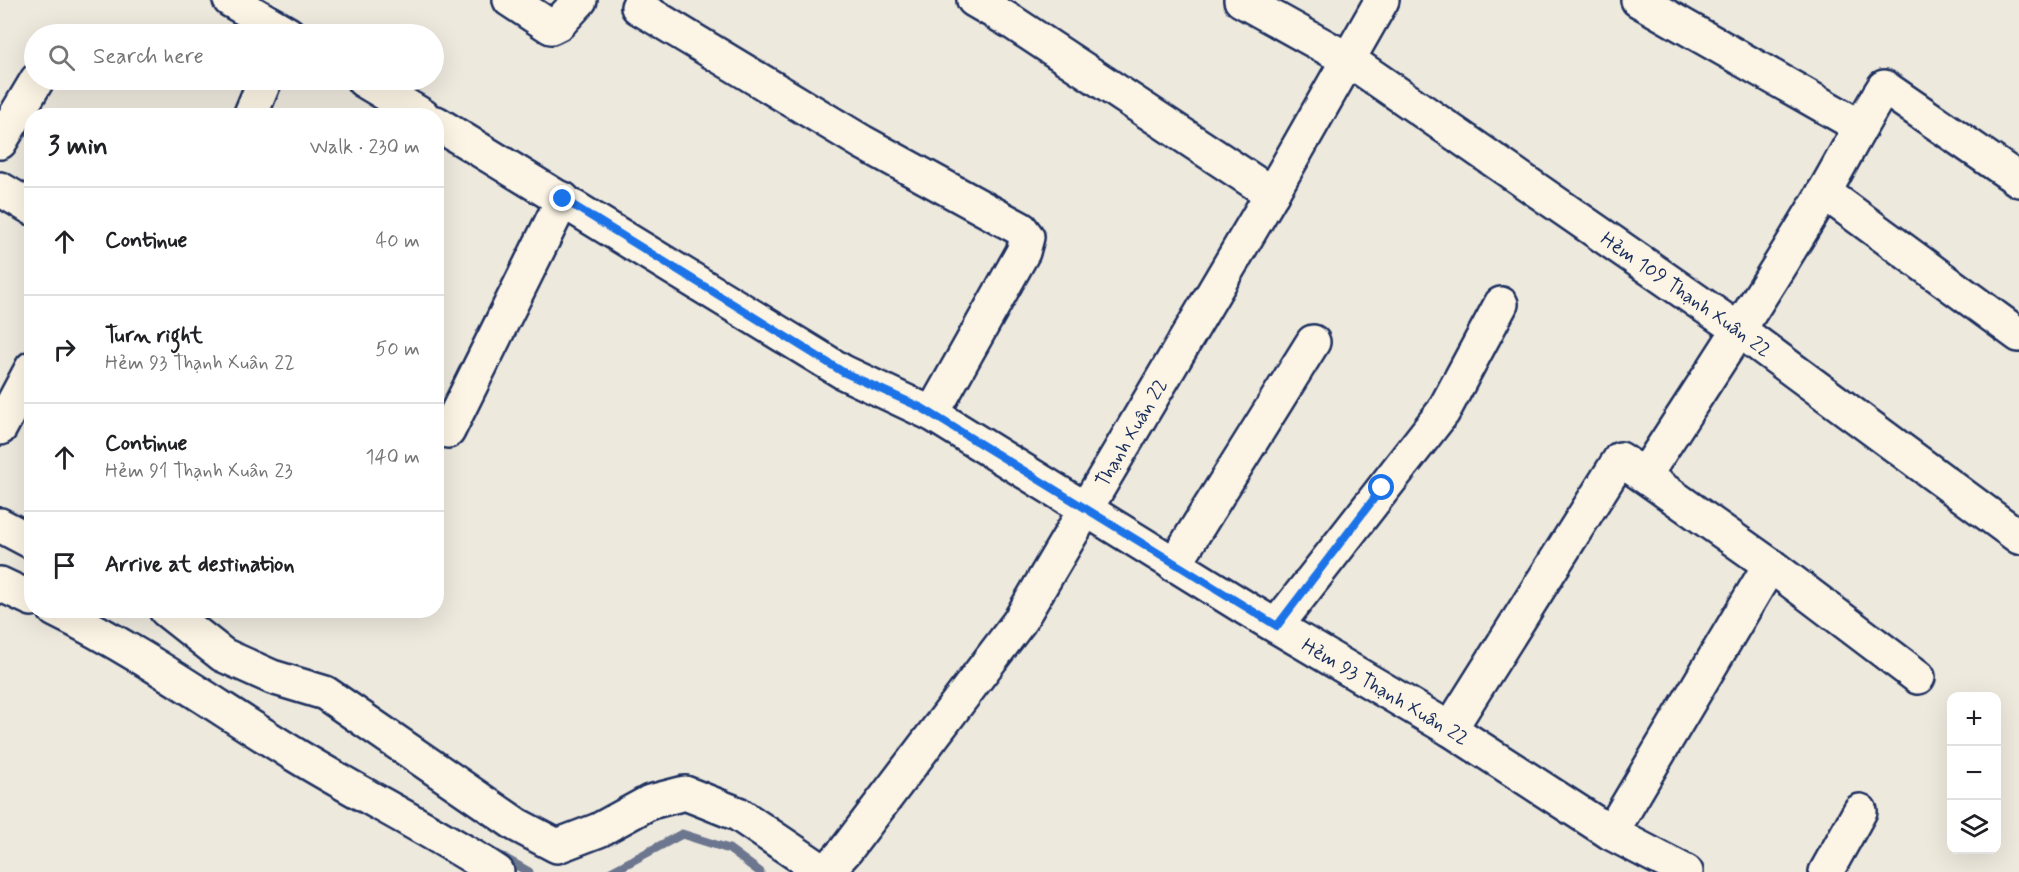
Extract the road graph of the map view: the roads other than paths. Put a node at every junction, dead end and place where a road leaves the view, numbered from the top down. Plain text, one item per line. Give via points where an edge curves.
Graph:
1 (230, 0) edge
2 (510, 0) edge
3 (580, 0) edge
4 (974, 0) edge
5 (1241, 0) edge
6 (1382, 0) edge
7 (1638, 0) edge
8 (638, 8) dead end
9 (269, 24) edge
10 (1349, 60) junction
11 (31, 90) edge
12 (261, 90) edge
13 (380, 90) edge
14 (253, 108) edge
15 (410, 108) edge
16 (1859, 126) junction
17 (444, 128) edge
18 (0, 142) edge
19 (2019, 180) edge
20 (1824, 192) junction
21 (1272, 194) junction
22 (563, 199) junction
23 (1501, 304) dead end
24 (1739, 330) junction
25 (2019, 335) edge
26 (1313, 342) dead end
27 (24, 383) edge
28 (932, 414) junction
29 (0, 428) edge
30 (448, 431) dead end
31 (1645, 475) junction
32 (1085, 510) junction
33 (0, 525) edge
34 (2019, 537) edge
35 (24, 538) edge
36 (1174, 565) junction
37 (1770, 566) junction
38 (0, 584) edge
39 (24, 595) edge
40 (71, 618) edge
41 (176, 618) edge
42 (1277, 626) junction
43 (1918, 677) dead end
44 (1450, 729) junction
45 (1860, 812) dead end
46 (1611, 833) junction
47 (497, 872) edge
48 (825, 872) edge
49 (1686, 872) edge
50 (1826, 872) edge

1 - 9 street
2 - 3 street via 551,27
4 - 21 street
5 - 10 street, Hẻm 109 Thạnh Xuân 22
6 - 10 street, Thạnh Xuân 22
7 - 16 street
8 - 28 street via 862,142 1020,229 1027,237 1023,252
10 - 21 street, Thạnh Xuân 22
10 - 24 street, Hẻm 109 Thạnh Xuân 22
11 - 18 street
12 - 14 street
13 - 15 street
16 - 19 street via 1884,87
16 - 20 street
17 - 22 street, Hẻm 93 Thạnh Xuân 22
20 - 24 street
20 - 25 street
21 - 32 street, Thạnh Xuân 22
22 - 28 street, Hẻm 93 Thạnh Xuân 22 via 843,372
22 - 30 street
23 - 42 street via 1443,412
24 - 31 street
24 - 34 street, Hẻm 109 Thạnh Xuân 22
26 - 36 street
27 - 29 street
28 - 32 street, Hẻm 93 Thạnh Xuân 22
31 - 37 street
31 - 44 street via 1620,459
32 - 36 street, Hẻm 93 Thạnh Xuân 22
32 - 48 street, Thạnh Xuân 22 via 1019,622 846,850
33 - 35 street
36 - 42 street, Hẻm 93 Thạnh Xuân 22
37 - 43 street
37 - 46 street
38 - 39 street
40 - 47 street via 104,634 343,784 437,834
41 - 48 street via 223,655 272,677 325,693 517,825 557,846 599,830 650,802 685,793 738,814
42 - 44 street, Hẻm 93 Thạnh Xuân 22
44 - 46 street, Hẻm 93 Thạnh Xuân 22
45 - 50 street
46 - 49 street, Hẻm 93 Thạnh Xuân 22

